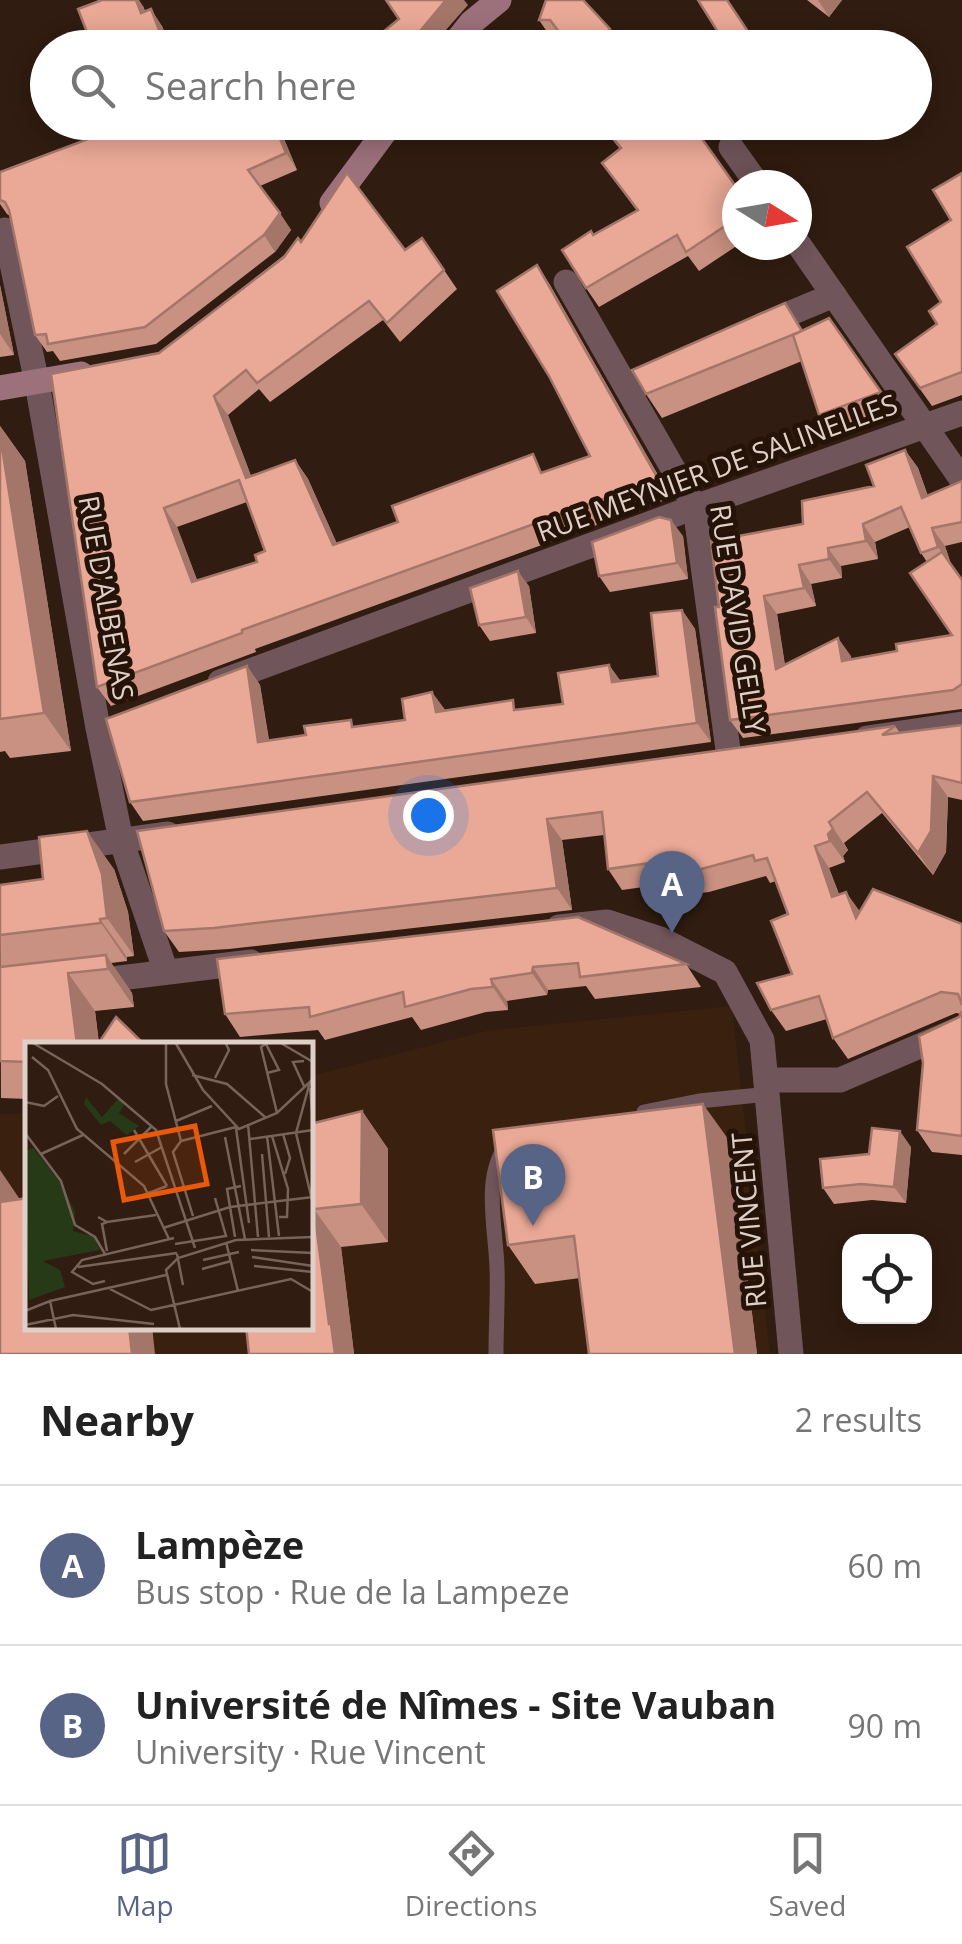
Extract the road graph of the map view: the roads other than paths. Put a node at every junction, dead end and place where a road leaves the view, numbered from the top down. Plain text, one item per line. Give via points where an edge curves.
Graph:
1 (498, 0) edge
2 (465, 30) edge
3 (379, 140) edge
4 (731, 147) dead end
5 (747, 170) edge
6 (322, 216) edge
7 (5, 230) edge
8 (810, 260) edge
9 (566, 282) edge
10 (834, 295) junction
11 (746, 332) edge
12 (109, 369) edge
13 (37, 382) junction
14 (0, 388) edge
15 (962, 412) edge
16 (924, 425) junction
17 (962, 480) edge
18 (695, 506) junction
19 (191, 693) edge
20 (962, 724) edge
21 (846, 740) edge
22 (729, 757) edge
23 (200, 830) edge
24 (121, 840) junction
25 (0, 857) edge
26 (530, 931) edge
27 (282, 959) edge
28 (166, 972) junction
29 (56, 986) edge
30 (962, 1028) edge
31 (768, 1087) junction
32 (624, 1116) edge
33 (531, 1135) edge
34 (791, 1352) edge
35 (496, 1354) edge

1 - 2 street
3 - 6 street
4 - 5 street
7 - 13 street, RUE D'ALBENAS
8 - 10 street
9 - 18 street, RUE DAVID GELLY via 633,379
10 - 11 street
10 - 16 street
12 - 13 street
13 - 14 street
13 - 24 street, RUE D'ALBENAS via 107,724
15 - 16 street, RUE MEYNIER DE SALINELLES
16 - 17 street
16 - 18 street, RUE MEYNIER DE SALINELLES
18 - 19 street, RUE MEYNIER DE SALINELLES
18 - 22 street, RUE DAVID GELLY
20 - 21 street
23 - 24 street
24 - 25 street
24 - 28 street, RUE D'ALBENAS
26 - 31 street, RUE VINCENT via 607,922 660,939 725,972 762,1040
27 - 28 street
28 - 29 street
30 - 31 street via 840,1080
31 - 32 lane
31 - 34 street, RUE VINCENT
33 - 35 lane via 512,1138 498,1156

